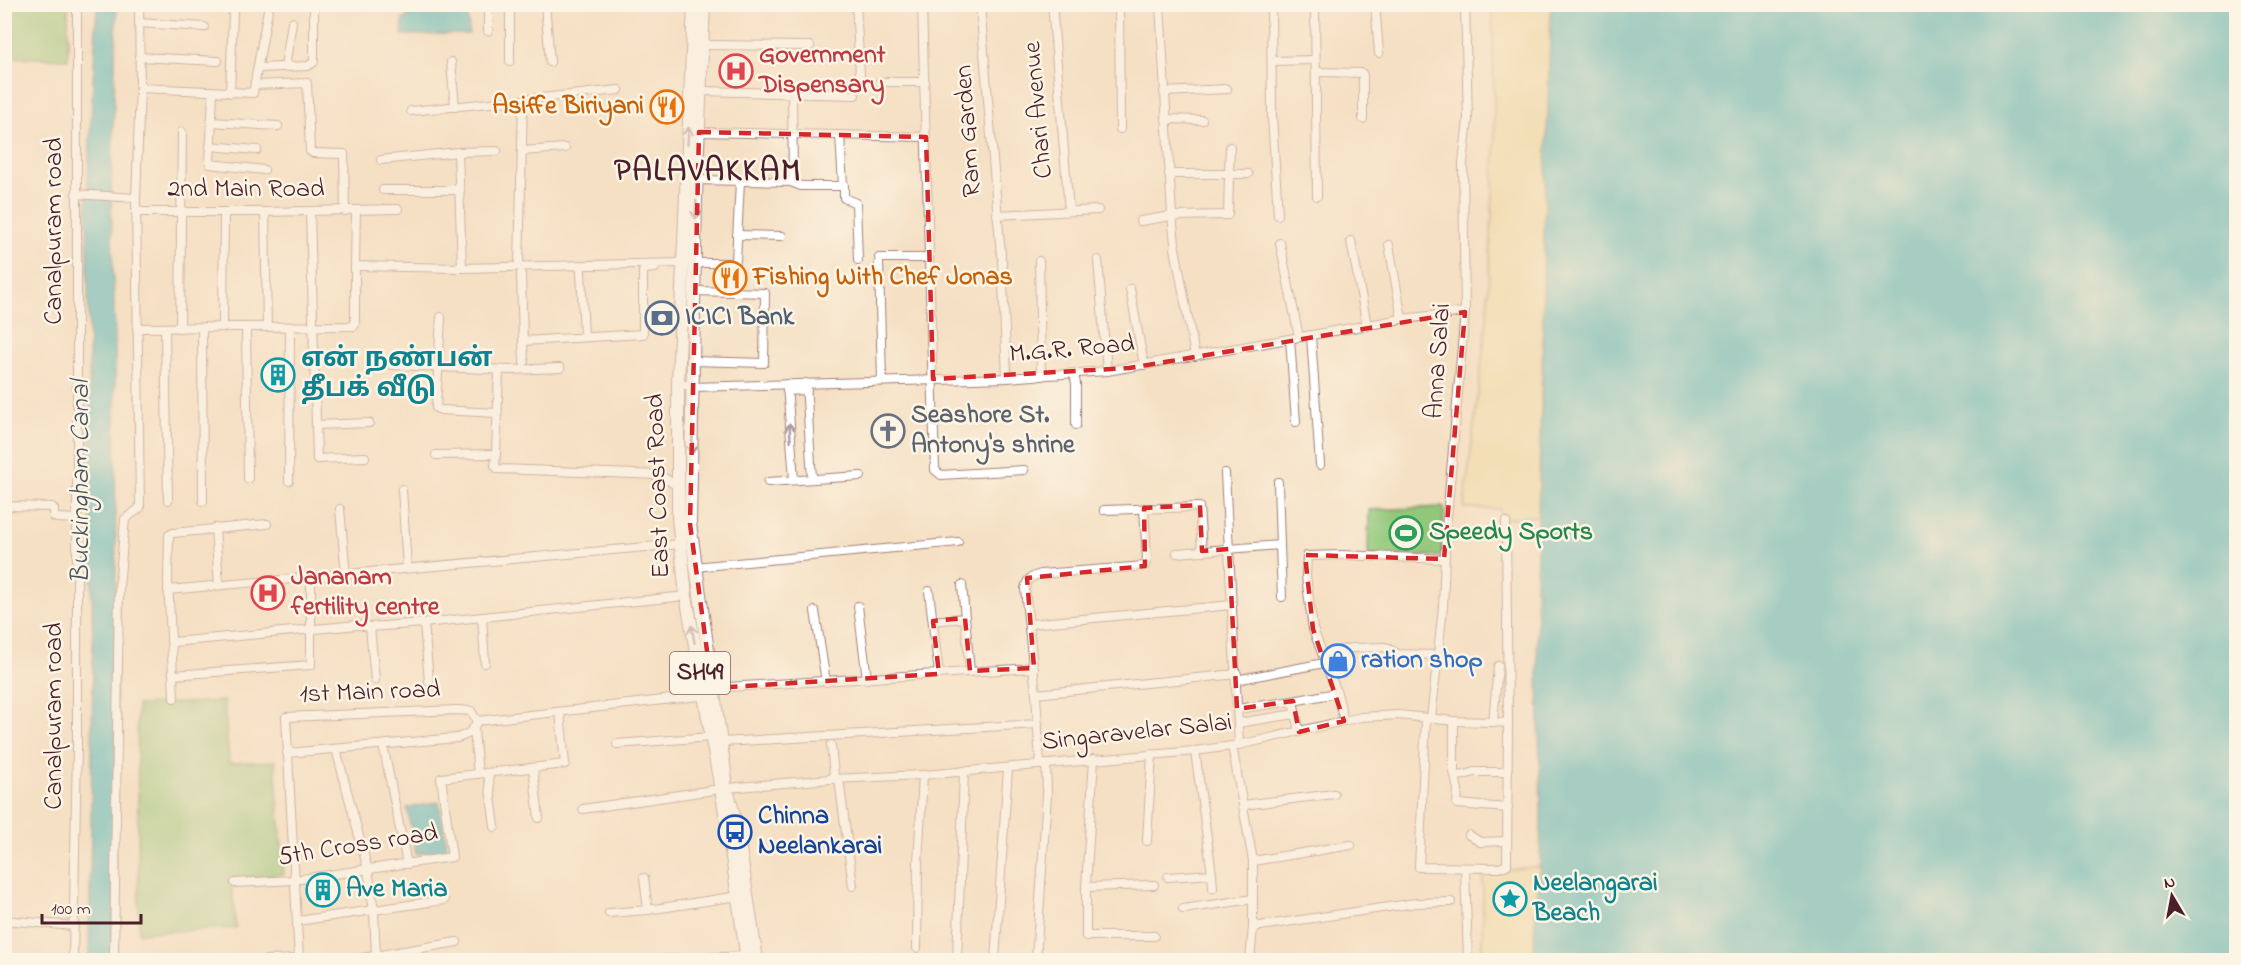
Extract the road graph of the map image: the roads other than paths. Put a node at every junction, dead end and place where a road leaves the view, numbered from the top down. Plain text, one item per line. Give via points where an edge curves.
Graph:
1 (76, 4) edge
2 (139, 4) edge
3 (269, 4) edge
4 (314, 4) edge
5 (488, 4) edge
6 (510, 4) edge
7 (545, 4) edge
8 (694, 4) edge
9 (704, 4) edge
10 (856, 4) edge
11 (922, 4) edge
12 (980, 4) edge
13 (1052, 4) edge
14 (1119, 4) edge
15 (1160, 4) edge
16 (1271, 4) edge
17 (1316, 4) edge
18 (1375, 4) edge
19 (1465, 4) edge
20 (233, 11) dead end
21 (292, 22) dead end
22 (139, 23) junction
23 (204, 27) dead end
24 (488, 31) dead end
25 (703, 45) junction
26 (810, 46) dead end
27 (1379, 53) dead end
28 (139, 57) junction
29 (1315, 60) junction
30 (218, 61) dead end
31 (510, 61) dead end
32 (1272, 61) junction
33 (451, 62) dead end
34 (550, 62) dead end
35 (285, 67) junction
36 (258, 68) junction
37 (1316, 72) junction
38 (860, 75) dead end
39 (880, 82) dead end
40 (925, 82) junction
41 (255, 85) junction
42 (140, 88) junction
43 (1227, 89) dead end
44 (620, 90) dead end
45 (701, 91) junction
46 (213, 92) junction
47 (1164, 92) junction
48 (230, 93) junction
49 (792, 94) junction
50 (855, 95) dead end
51 (523, 101) junction
52 (455, 107) junction
53 (411, 111) dead end
54 (1166, 119) junction
55 (1363, 119) dead end
56 (1202, 120) dead end
57 (211, 122) junction
58 (278, 126) dead end
59 (1120, 129) dead end
60 (182, 132) dead end
61 (699, 132) junction
62 (793, 135) junction
63 (840, 135) junction
64 (926, 137) junction
65 (210, 146) junction
66 (1230, 147) dead end
67 (565, 148) dead end
68 (257, 150) dead end
69 (497, 151) dead end
70 (522, 151) junction
71 (458, 152) junction
72 (381, 160) dead end
73 (264, 170) dead end
74 (1170, 174) junction
75 (1229, 174) junction
76 (1248, 174) dead end
77 (697, 180) junction
78 (740, 182) junction
79 (791, 182) junction
80 (844, 185) junction
81 (382, 190) dead end
82 (460, 190) junction
83 (80, 195) junction
84 (1317, 196) dead end
85 (132, 198) junction
86 (398, 209) dead end
87 (356, 210) junction
88 (1098, 210) dead end
89 (180, 211) junction
90 (310, 211) junction
91 (345, 211) junction
92 (1069, 211) junction
93 (136, 212) junction
94 (224, 212) junction
95 (265, 212) junction
96 (997, 215) junction
97 (1278, 215) dead end
98 (1172, 216) junction
99 (1140, 221) dead end
100 (737, 234) junction
101 (782, 236) dead end
102 (1351, 241) dead end
103 (1280, 243) dead end
104 (1389, 246) dead end
105 (929, 258) junction
106 (858, 260) dead end
107 (1098, 260) dead end
108 (1039, 261) dead end
109 (686, 265) junction
110 (356, 266) junction
111 (462, 268) junction
112 (520, 270) junction
113 (581, 271) dead end
114 (1130, 289) dead end
115 (694, 291) junction
116 (1465, 312) junction
117 (441, 317) dead end
118 (1402, 319) junction
119 (314, 326) junction
120 (1367, 326) junction
121 (224, 327) junction
122 (246, 327) junction
123 (267, 327) junction
124 (290, 327) junction
125 (137, 328) junction
126 (165, 328) junction
127 (180, 328) junction
128 (202, 328) junction
129 (1311, 336) junction
130 (584, 337) junction
131 (1294, 338) junction
132 (523, 341) junction
133 (1196, 356) junction
134 (694, 361) junction
135 (524, 362) dead end
136 (392, 365) dead end
137 (1144, 365) junction
138 (438, 367) junction
139 (560, 368) dead end
140 (499, 370) junction
141 (1107, 371) junction
142 (1074, 374) junction
143 (1041, 376) junction
144 (1007, 378) junction
145 (933, 379) junction
146 (882, 381) junction
147 (678, 383) junction
148 (693, 387) junction
149 (807, 387) junction
150 (787, 388) junction
151 (497, 413) junction
152 (1296, 422) dead end
153 (369, 423) dead end
154 (316, 425) junction
155 (1076, 425) dead end
156 (496, 454) junction
157 (436, 455) dead end
158 (365, 457) dead end
159 (1320, 465) dead end
160 (1024, 470) dead end
161 (1225, 473) dead end
162 (861, 476) dead end
163 (248, 478) dead end
164 (813, 479) junction
165 (794, 480) junction
166 (289, 481) dead end
167 (768, 482) dead end
168 (1278, 482) dead end
169 (677, 486) junction
170 (402, 489) dead end
171 (168, 500) dead end
172 (203, 501) dead end
173 (4, 506) edge
174 (1144, 508) junction
175 (340, 509) dead end
176 (1104, 510) dead end
177 (77, 519) junction
178 (1506, 522) dead end
179 (267, 524) dead end
180 (215, 528) junction
181 (958, 542) dead end
182 (680, 544) junction
183 (1280, 545) junction
184 (1229, 549) junction
185 (1202, 551) junction
186 (1177, 553) dead end
187 (1444, 559) junction
188 (694, 567) junction
189 (407, 568) junction
190 (346, 575) junction
191 (311, 578) junction
192 (219, 585) junction
193 (962, 585) dead end
194 (168, 590) junction
195 (929, 591) dead end
196 (686, 596) junction
197 (1282, 597) dead end
198 (1232, 605) junction
199 (858, 606) dead end
200 (815, 611) dead end
201 (482, 617) junction
202 (965, 618) junction
203 (933, 621) junction
204 (424, 623) junction
205 (1030, 624) junction
206 (370, 627) junction
207 (311, 629) junction
208 (173, 642) junction
209 (1323, 654) junction
210 (1438, 655) junction
211 (485, 663) dead end
212 (1319, 664) dead end
213 (1498, 666) dead end
214 (1034, 668) junction
215 (970, 671) junction
216 (939, 674) junction
217 (173, 675) junction
218 (1237, 677) junction
219 (375, 680) dead end
220 (867, 680) junction
221 (429, 682) dead end
222 (826, 682) junction
223 (710, 693) junction
224 (1036, 693) junction
225 (1331, 694) dead end
226 (174, 698) dead end
227 (1293, 701) junction
228 (1237, 709) junction
229 (560, 712) junction
230 (1295, 714) junction
231 (1428, 718) junction
232 (1344, 721) junction
233 (1454, 721) junction
234 (1493, 722) junction
235 (1238, 723) junction
236 (1508, 723) junction
237 (1038, 724) junction
238 (475, 725) junction
239 (1299, 732) junction
240 (716, 739) junction
241 (616, 744) dead end
242 (384, 745) junction
243 (831, 745) dead end
244 (1236, 745) junction
245 (336, 749) junction
246 (1195, 751) junction
247 (287, 753) junction
248 (1152, 754) junction
249 (1094, 759) junction
250 (1043, 764) junction
251 (533, 768) junction
252 (1008, 768) junction
253 (964, 771) junction
254 (1508, 772) junction
255 (488, 773) junction
256 (478, 774) junction
257 (923, 775) junction
258 (1456, 776) junction
259 (835, 779) junction
260 (723, 789) junction
261 (1334, 794) dead end
262 (1243, 805) junction
263 (1508, 808) junction
264 (583, 809) dead end
265 (539, 818) dead end
266 (495, 827) dead end
267 (1469, 835) dead end
268 (1147, 841) dead end
269 (1507, 841) junction
270 (1351, 845) dead end
271 (1253, 861) junction
272 (407, 864) junction
273 (1467, 869) junction
274 (368, 870) junction
275 (1212, 874) junction
276 (1168, 877) dead end
277 (645, 879) dead end
278 (294, 880) junction
279 (235, 883) dead end
280 (1154, 885) dead end
281 (853, 886) dead end
282 (1086, 887) junction
283 (1213, 888) dead end
284 (738, 896) junction
285 (1253, 899) junction
286 (444, 900) dead end
287 (1450, 902) dead end
288 (1183, 909) dead end
289 (374, 910) junction
290 (648, 910) junction
291 (609, 913) dead end
292 (4, 920) edge
293 (297, 921) junction
294 (74, 926) junction
295 (1254, 927) junction
296 (1154, 936) dead end
297 (457, 942) dead end
298 (917, 948) dead end
299 (376, 957) junction
300 (750, 959) edge
301 (73, 960) edge
302 (114, 960) edge
303 (266, 960) edge
304 (299, 960) edge
305 (351, 960) edge
306 (658, 960) edge
307 (957, 960) edge
308 (995, 960) edge
309 (1036, 960) edge
310 (1245, 960) edge
311 (1250, 960) edge
312 (1468, 960) edge

1 - 83 street, Canalpuram road
2 - 22 street
3 - 36 street
4 - 35 street via 314,62
5 - 24 street
6 - 31 street
7 - 34 street
109 -> 8 main road, East Coast Road / SH49
9 - 25 main road, East Coast Road / SH49
10 - 38 street
11 - 40 street
12 - 96 street, Ram Garden
13 - 92 street, Chari Avenue
14 - 59 street
15 - 47 street
16 - 32 street
17 - 29 street
18 - 27 street
19 - 116 street, Anna Salai
20 - 48 street
21 - 35 street
22 - 23 street
22 - 28 street
25 - 26 street
25 - 45 main road, East Coast Road / SH49
28 - 30 street
28 - 42 street
29 - 32 street
29 - 37 street
32 - 97 street
33 - 52 street
35 - 36 street
36 - 41 street
37 - 55 street via 1362,73
37 - 84 street
39 - 40 street
40 - 64 street
41 - 48 street via 253,93
41 - 91 street via 307,83 310,151 344,154
42 - 46 street
42 - 85 street
43 - 47 street
44 - 51 street
45 - 49 street
45 - 61 main road, East Coast Road / SH49
46 - 48 street
46 - 57 street
47 - 54 street
49 - 50 street
49 - 62 street
51 - 52 street
51 - 70 street
52 - 53 street
54 - 56 street
54 - 74 street
57 - 58 street
57 - 65 street
60 - 89 street
61 - 62 street
61 - 77 main road, East Coast Road / SH49
62 - 63 street
62 - 79 street
63 - 64 street
63 - 80 street
64 - 105 street
65 - 68 street
65 - 73 street via 211,166
66 - 75 street
67 - 70 street
69 - 71 street
70 - 112 street
71 - 72 street
71 - 82 street
74 - 75 street
74 - 98 street
75 - 76 street
75 - 98 street via 1228,214
77 - 78 street
77 -> 109 main road, East Coast Road / SH49
78 - 79 street
78 - 100 street
79 - 80 street via 801,186
80 - 106 street via 846,200 856,202
81 - 82 street
82 - 111 street
83 - 85 street
83 - 177 street, Canalpuram road
85 - 93 street
86 - 87 street, 2nd Main Road
87 - 91 street, 2nd Main Road
87 - 110 street
88 - 92 street
89 - 93 street, 2nd Main Road
89 - 94 street, 2nd Main Road
89 - 127 street
90 - 91 street, 2nd Main Road
90 - 95 street, 2nd Main Road
90 - 119 street
92 - 96 street
93 - 125 street
94 - 95 street, 2nd Main Road
94 - 121 street
95 - 123 street
96 - 144 street, Ram Garden
98 - 99 street
98 - 133 street
100 - 101 street
100 - 109 street via 735,262
102 - 120 street
103 - 131 street
104 - 118 street
105 - 145 street
105 - 146 street via 879,261
107 - 141 street
108 - 143 street
109 - 112 street
109 - 115 main road, East Coast Road / SH49
109 - 130 street via 643,271 642,334
109 - 147 main road, East Coast Road / SH49
110 - 111 street
110 - 119 street via 355,326
111 - 112 street
112 - 132 street
113 - 130 street
114 - 137 street
115 - 134 main road, East Coast Road / SH49
115 - 134 street via 765,293 766,325 764,363
116 - 118 street, M.G.R. Road
116 - 187 street, Anna Salai
117 - 138 street
118 - 120 street, M.G.R. Road
119 - 124 street
119 - 154 street
120 - 129 street, M.G.R. Road
121 - 122 street
121 - 128 street
122 - 123 street
122 - 163 street
123 - 124 street
124 - 166 street
125 - 126 street
125 - 302 street via 140,508 125,519 119,588
126 - 127 street
126 - 171 street
127 - 128 street
128 - 172 street
129 - 131 street, M.G.R. Road
129 - 159 street
130 - 132 street
131 - 133 street, M.G.R. Road
131 - 152 street
132 - 135 street
133 - 137 street, M.G.R. Road
134 - 148 main road, East Coast Road / SH49
136 - 138 street
137 - 141 street, M.G.R. Road
138 - 140 street
138 - 151 street via 436,408
139 - 140 street
140 - 151 street
141 - 142 street, M.G.R. Road
142 - 143 street, M.G.R. Road
142 - 155 street
143 - 144 street, M.G.R. Road
144 - 145 street, M.G.R. Road
145 - 146 street, M.G.R. Road
145 - 160 street via 936,473
146 - 149 street, M.G.R. Road
147 - 148 street, M.G.R. Road
147 - 169 main road, East Coast Road / SH49
148 - 150 street, M.G.R. Road
148 -> 188 main road, East Coast Road / SH49 via 690,524
149 - 150 street, M.G.R. Road
149 - 164 street
165 -> 150 street
151 - 156 street
153 - 154 street
154 - 158 street via 317,460
156 - 157 street
156 - 169 street via 498,469 660,475
161 - 184 street
162 - 164 street
164 - 165 street
165 - 167 street
168 - 183 street
169 - 182 main road, East Coast Road / SH49
170 - 189 street
173 - 177 street via 52,507 57,519
174 - 176 street
174 - 185 street via 1199,507
174 - 205 street via 1145,566 1029,577 1025,589
175 - 190 street
177 - 294 street, Canalpuram road
178 - 236 street
179 - 180 street
180 - 192 street
180 - 194 street via 171,533
181 - 188 street
182 - 189 street
182 - 196 main road, East Coast Road / SH49
183 - 184 street
183 - 197 street
184 - 185 street
184 - 198 street
185 - 186 street
187 - 209 street via 1307,556 1313,628
187 - 210 street, Anna Salai
188 - 223 main road, East Coast Road / SH49
189 - 190 street
190 - 191 street
191 - 192 street
191 - 207 street
192 - 194 street
193 - 202 street
194 - 208 street
195 - 203 street
196 - 201 street
223 -> 196 main road, East Coast Road / SH49
198 - 205 street
198 - 218 street
199 - 220 street
200 - 222 street
201 - 204 street
201 - 211 street
202 - 203 street
202 - 215 street
203 - 216 street
204 - 206 street
204 - 221 street
205 - 214 street
206 - 207 street
206 - 219 street
207 - 208 street
207 - 217 street via 311,665
208 - 217 street
209 - 210 street via 1385,647 1398,654
209 - 232 street
210 - 231 street, Anna Salai
212 - 218 street
213 - 234 street
214 - 215 street
214 - 224 street
215 - 216 street
216 - 220 street
217 - 226 street
218 - 224 street
218 - 228 street
220 - 222 street
222 - 223 street
223 - 229 street
223 - 240 main road, East Coast Road / SH49
224 - 237 street
225 - 227 street
227 - 228 street
227 - 230 street
228 - 235 street
229 - 238 street
229 - 251 street, 5th Cross road via 565,764
230 - 235 street
230 - 239 street
231 - 232 street, Singaravelar Salai via 1381,716
231 - 233 street, Singaravelar Salai
231 - 273 street, Anna Salai via 1419,867
232 - 239 street, Singaravelar Salai
233 - 234 street, Singaravelar Salai
233 - 258 street
234 - 236 street, Singaravelar Salai
235 - 244 street
236 - 254 street
237 - 240 street
237 - 250 street
238 - 242 street via 465,736 457,738
238 - 247 street, 1st Main road via 471,711 457,710 286,717
238 - 256 street
239 - 244 street, Singaravelar Salai
240 - 241 street
240 - 260 main road, East Coast Road / SH49
242 - 245 street
242 - 272 street
243 - 259 street
244 - 246 street, Singaravelar Salai
244 - 262 street
245 - 247 street
245 - 274 street
246 - 248 street, Singaravelar Salai
246 - 275 street
247 - 278 street, 1st Main road
248 - 249 street, Singaravelar Salai
248 - 268 street
249 - 250 street, Singaravelar Salai
249 - 282 street
250 - 252 street, Singaravelar Salai
250 - 309 street via 1047,794
251 - 255 street, 5th Cross road
251 - 265 street
252 - 253 street, Singaravelar Salai
252 - 308 street
253 - 257 street, Singaravelar Salai
253 - 307 street
254 - 258 street
254 - 263 street
255 - 256 street, 5th Cross road
255 - 266 street
256 - 272 street, 5th Cross road via 441,778 452,857
257 - 259 street, Singaravelar Salai
257 - 298 street
258 - 263 street via 1458,804
259 - 260 street, Singaravelar Salai
259 - 281 street
260 - 264 street, Singaravelar Salai
260 - 284 main road, East Coast Road / SH49
260 - 300 main road, East Coast Road / SH49 via 736,823
261 - 262 street
262 - 271 street
263 - 269 street
267 - 269 street via 1480,842
269 - 273 street via 1507,865
270 - 271 street
271 - 285 street
272 - 274 street, 5th Cross road
273 - 312 street
274 - 278 street, 5th Cross road
274 - 289 street
275 - 276 street
275 - 283 street
277 - 290 street
278 - 279 street, 5th Cross road
278 - 293 street, 1st Main road
280 - 282 street
282 - 296 street via 1086,936
284 - 290 street
284 - 300 main road, East Coast Road / SH49
285 - 288 street
285 - 295 street
286 - 289 street
287 - 295 street via 1416,903
289 - 293 street
289 - 299 street
290 - 291 street
292 - 294 street
293 - 304 street, 1st Main road
294 - 301 street, Canalpuram road
295 - 311 street
297 - 299 street
299 - 305 street
300 - 306 street
303 - 304 street
310 - 311 street

